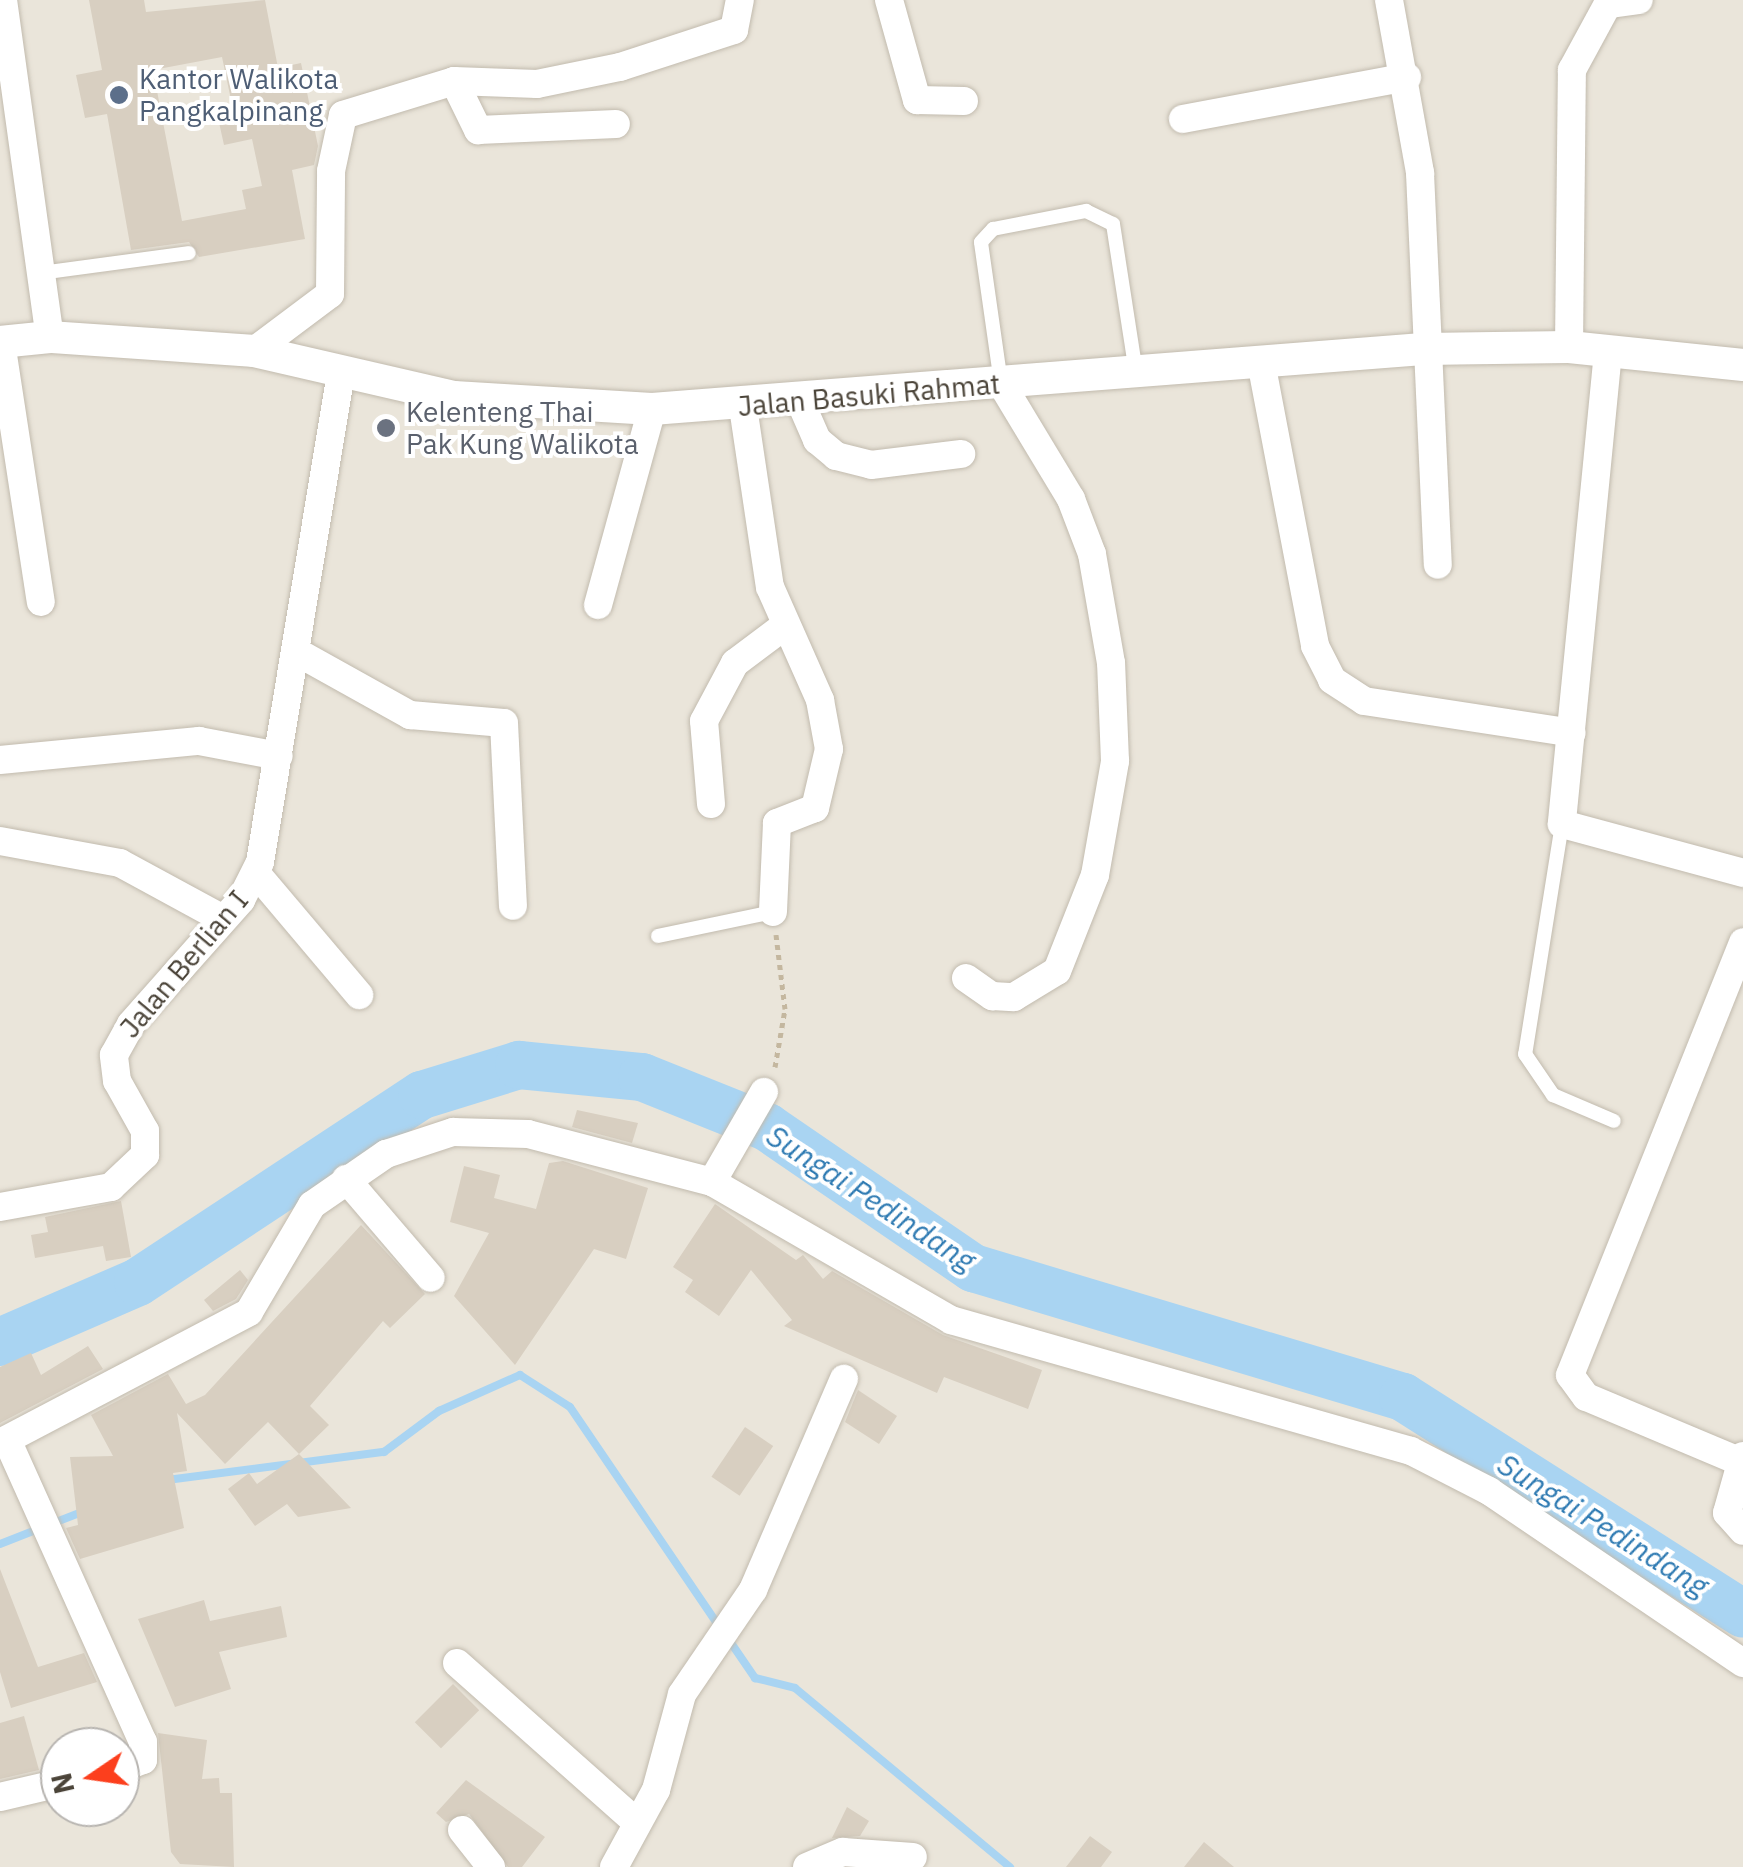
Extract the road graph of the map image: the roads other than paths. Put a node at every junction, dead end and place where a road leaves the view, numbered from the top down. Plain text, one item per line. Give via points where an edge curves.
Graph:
1 (3, 0) edge
2 (740, 0) edge
3 (889, 0) edge
4 (1389, 0) edge
5 (1638, 0) edge
6 (1610, 2) edge
7 (1407, 77) junction
8 (454, 82) junction
9 (964, 101) dead end
10 (1183, 119) dead end
11 (616, 124) dead end
12 (189, 252) dead end
13 (41, 273) junction
14 (50, 336) junction
15 (0, 342) edge
16 (1569, 348) junction
17 (1423, 350) junction
18 (254, 351) junction
19 (1608, 352) junction
20 (1261, 362) junction
21 (1743, 365) edge
22 (341, 373) junction
23 (1136, 373) junction
24 (1001, 383) junction
25 (800, 400) junction
26 (743, 406) junction
27 (652, 410) junction
28 (962, 454) dead end
29 (1438, 565) dead end
30 (41, 602) dead end
31 (598, 606) dead end
32 (784, 628) junction
33 (295, 651) junction
34 (1572, 734) junction
35 (279, 756) junction
36 (0, 760) edge
37 (711, 804) dead end
38 (1562, 824) junction
39 (0, 840) edge
40 (256, 872) junction
41 (1743, 873) edge
42 (513, 906) dead end
43 (773, 912) joint
44 (223, 919) junction
45 (658, 936) dead end
46 (1743, 942) edge
47 (966, 978) dead end
48 (359, 994) dead end
49 (764, 1092) road end
50 (1614, 1121) dead end
51 (346, 1179) junction
52 (712, 1182) junction
53 (0, 1207) edge
54 (430, 1278) dead end
55 (844, 1378) dead end
56 (4, 1442) edge
57 (1742, 1459) edge
58 (1743, 1531) edge
59 (457, 1663) dead end
60 (1743, 1663) edge
61 (136, 1727) edge
62 (140, 1736) edge
63 (140, 1761) edge
64 (40, 1788) edge
65 (0, 1797) edge
66 (635, 1821) junction
67 (462, 1830) dead end
68 (913, 1857) dead end
69 (491, 1867) edge
70 (614, 1867) edge
71 (806, 1867) edge

1 - 13 street
2 - 8 street via 734,30 620,67 536,84
3 - 9 street via 917,100
4 - 7 street
5 - 6 street
6 - 16 street via 1572,70
7 - 10 street
7 - 17 street
8 - 11 street via 478,130
8 - 18 street via 355,106 339,120 330,294
12 - 13 lane
13 - 14 street
14 - 15 street, Jalan Basuki Rahmat
14 - 18 street, Jalan Basuki Rahmat
15 - 30 street
16 - 17 street, Jalan Basuki Rahmat
16 - 19 street, Jalan Basuki Rahmat
17 - 20 street, Jalan Basuki Rahmat
17 - 29 street
18 - 22 street, Jalan Basuki Rahmat
19 - 21 street, Jalan Basuki Rahmat
19 - 34 street
20 - 23 street, Jalan Basuki Rahmat
20 - 34 street via 1315,646 1332,680 1364,701
22 - 27 street, Jalan Basuki Rahmat via 454,397
22 - 33 street, Jalan Berlian I
23 - 24 street, Jalan Basuki Rahmat
23 - 24 lane via 1114,224 1086,211 993,229 981,242
24 - 25 street, Jalan Basuki Rahmat
24 - 47 street via 1071,499 1092,554 1112,664 1116,760 1095,875 1058,971 1014,997 992,996
25 - 26 street, Jalan Basuki Rahmat
25 - 28 street via 817,440 836,456 871,465
26 - 27 street, Jalan Basuki Rahmat
26 - 32 street
27 - 31 street
32 - 37 street via 734,663 704,721
32 - 43 street via 820,700 828,766 815,808 778,823
33 - 35 street, Jalan Berlian I
33 - 42 street via 410,716 504,723
34 - 38 street
35 - 36 street via 199,741
35 - 40 street, Jalan Berlian I
38 - 41 street
38 - 50 lane via 1525,1054 1553,1095
39 - 44 street via 104,858
40 - 44 street, Jalan Berlian I
40 - 48 street
43 - 45 lane
44 - 53 street, Jalan Berlian I via 120,1037 117,1081 148,1141 139,1166 112,1187
46 - 57 street via 1570,1375 1586,1397
49 - 52 street via 736,1152
51 - 52 street via 410,1144 474,1129 559,1140
51 - 54 street
51 - 56 street via 312,1205 249,1312
52 - 60 street via 951,1320 1412,1451 1489,1491
55 - 66 street via 761,1573 682,1694 656,1790
56 - 61 street
57 - 58 street via 1727,1512
59 - 66 street
62 - 63 street
64 - 65 street
66 - 70 street
67 - 69 street
68 - 71 street via 843,1852

